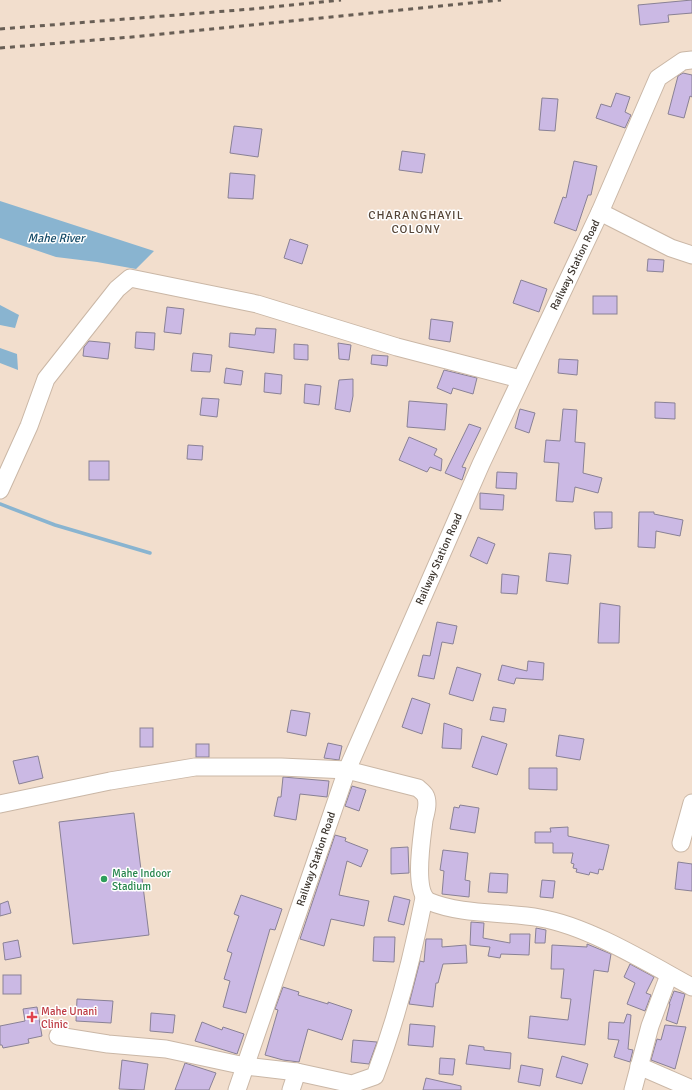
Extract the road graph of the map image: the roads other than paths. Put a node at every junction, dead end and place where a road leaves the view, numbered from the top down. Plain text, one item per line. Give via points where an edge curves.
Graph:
1 (692, 60) edge
2 (600, 212) junction
3 (692, 255) edge
4 (520, 379) junction
5 (0, 490) edge
6 (347, 770) junction
7 (692, 803) edge
8 (0, 804) edge
9 (681, 843) dead end
10 (424, 898) junction
11 (669, 974) junction
12 (692, 987) edge
13 (58, 1036) dead end
14 (245, 1066) junction
15 (639, 1066) junction
16 (297, 1072) junction
17 (692, 1089) edge
18 (237, 1090) edge
19 (291, 1090) edge
20 (633, 1090) edge

1 - 2 street, Railway Station Road via 683,61 658,78
2 - 3 street via 671,248
2 - 4 street, Railway Station Road
4 - 5 street via 397,348 257,304 130,278 117,289 46,379 29,426
4 - 6 street, Railway Station Road
6 - 8 street via 195,767
6 - 10 street via 418,788 425,795 427,804 420,877
6 - 14 street, Railway Station Road
7 - 9 street
10 - 11 street via 437,905 463,911 540,918 571,926
10 - 16 street via 392,1033 375,1076 352,1084
11 - 12 street
11 - 15 street
13 - 14 street via 166,1049
14 - 16 street
14 - 18 street, Railway Station Road
15 - 17 street
15 - 20 street
16 - 19 street

